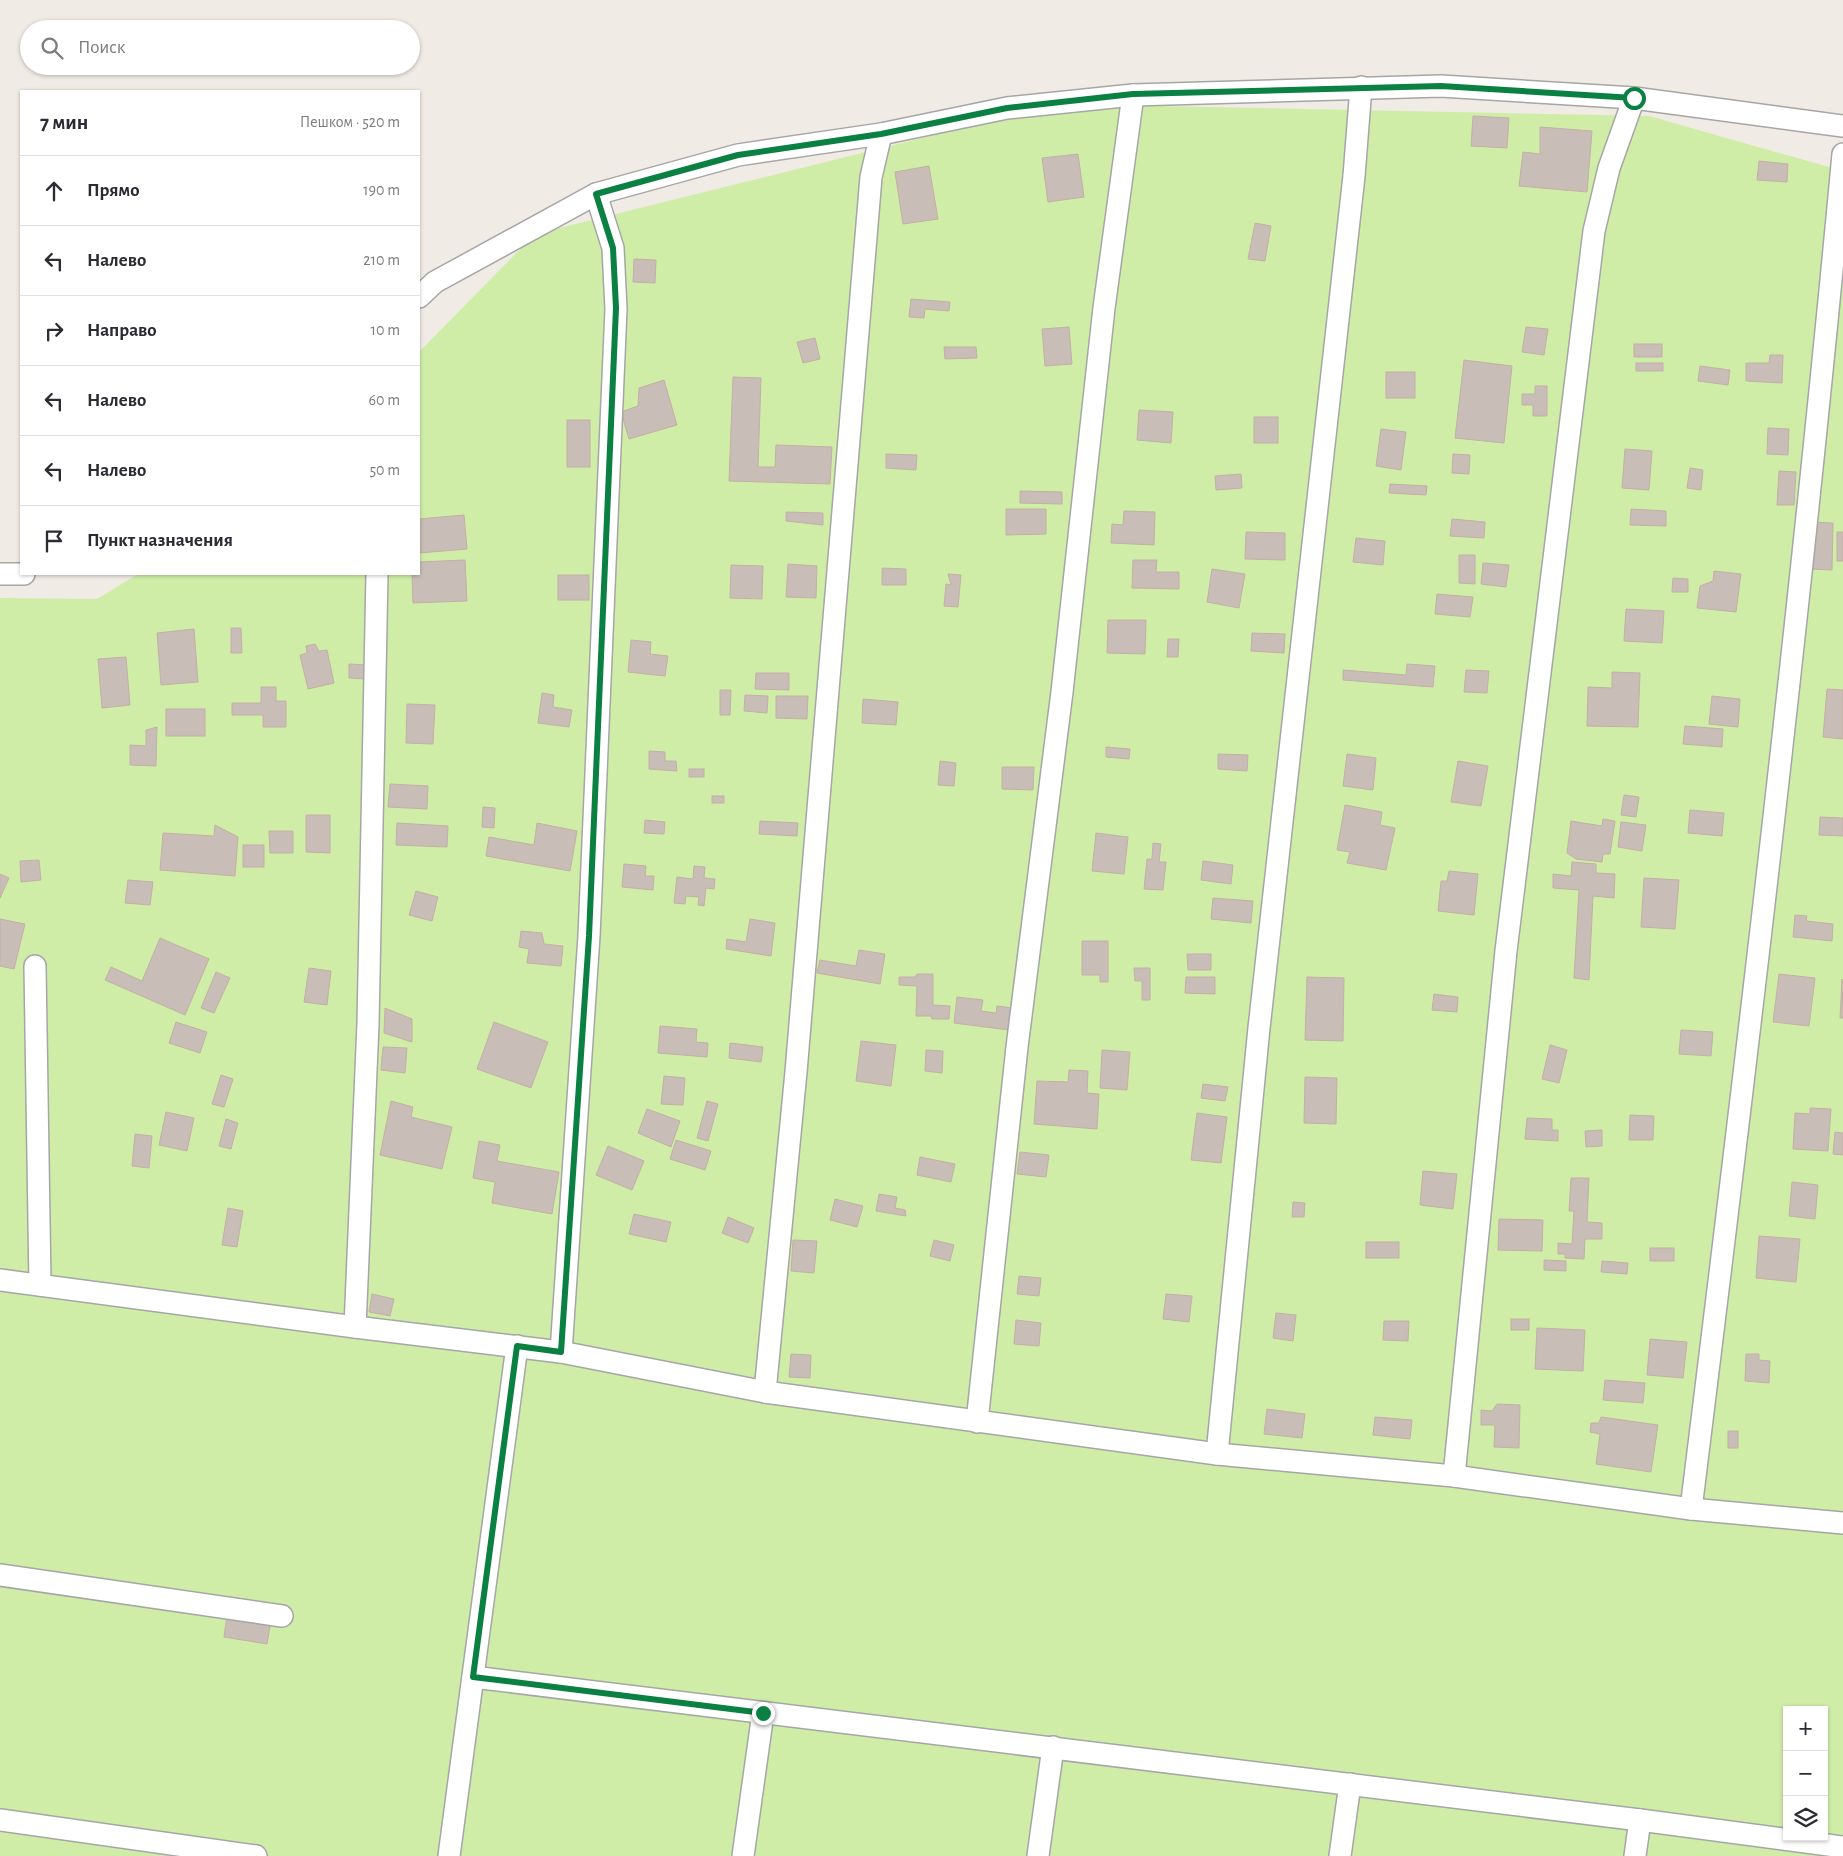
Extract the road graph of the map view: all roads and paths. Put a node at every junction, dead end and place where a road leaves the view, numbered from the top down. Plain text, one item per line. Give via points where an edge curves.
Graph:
1 (1361, 87) junction
2 (1133, 94) junction
3 (1634, 98) junction
4 (1843, 126) edge
5 (881, 134) junction
6 (1843, 154) edge
7 (596, 194) junction
8 (420, 297) edge
9 (0, 574) edge
10 (20, 574) edge
11 (377, 575) edge
12 (35, 966) dead end
13 (0, 1280) edge
14 (40, 1285) junction
15 (355, 1327) junction
16 (517, 1346) junction
17 (561, 1352) junction
18 (765, 1392) junction
19 (977, 1422) junction
20 (1217, 1454) junction
21 (1454, 1476) junction
22 (1692, 1509) junction
23 (1843, 1523) edge
24 (0, 1575) edge
25 (282, 1616) dead end
26 (473, 1677) junction
27 (763, 1713) junction
28 (1053, 1748) junction
29 (1350, 1784) junction
30 (0, 1820) edge
31 (1640, 1820) junction
32 (1843, 1847) edge
33 (256, 1856) edge
34 (449, 1856) edge
35 (743, 1856) edge
36 (1038, 1856) edge
37 (1340, 1856) edge
38 (1635, 1856) edge

1 - 2 lane
1 - 3 lane via 1441,86
1 - 20 lane via 1354,176 1259,1028
2 - 5 lane via 1007,108
2 - 19 lane via 1104,308 1062,692 1017,1046
3 - 4 lane
3 - 21 lane via 1608,168 1594,231 1506,951
5 - 7 lane via 738,155
5 - 18 lane via 871,177
6 - 22 lane via 1760,955
7 - 8 lane via 435,282
7 - 17 lane via 613,248 616,308 589,936
9 - 10 lane
11 - 15 lane via 368,1024
12 - 14 lane
13 - 14 lane
14 - 15 lane
15 - 16 lane
16 - 17 lane
16 - 26 lane
17 - 18 lane
18 - 19 lane
19 - 20 lane
20 - 21 lane
21 - 22 lane
22 - 23 lane
24 - 25 lane
26 - 27 lane
26 - 34 lane
27 - 28 lane
27 - 35 lane
28 - 29 lane
28 - 36 lane
29 - 31 lane
29 - 37 lane
30 - 33 lane
31 - 32 lane
31 - 38 lane

